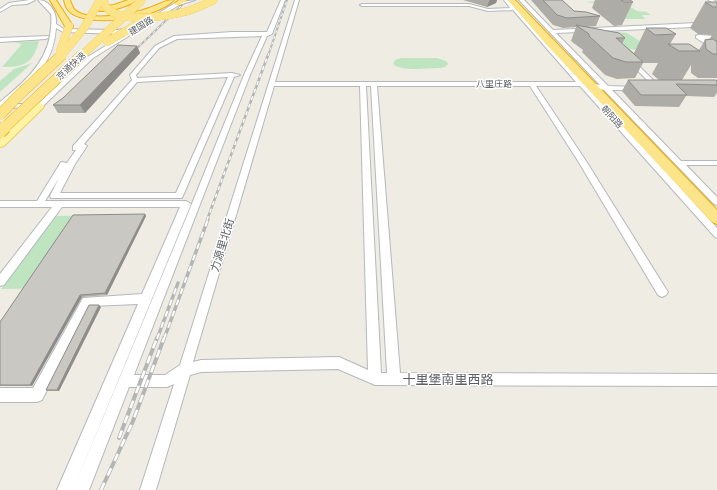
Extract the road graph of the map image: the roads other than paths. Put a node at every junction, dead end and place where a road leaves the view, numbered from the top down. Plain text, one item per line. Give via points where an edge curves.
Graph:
1 (33, 0) edge
2 (40, 0) edge
3 (47, 0) edge
4 (102, 0) edge
5 (134, 0) edge
6 (142, 0) edge
7 (184, 0) edge
8 (193, 0) edge
9 (214, 0) edge
10 (283, 0) edge
11 (297, 0) edge
12 (506, 0) edge
13 (710, 0) edge
14 (175, 2) edge
15 (71, 3) edge
16 (717, 4) edge
17 (55, 5) edge
18 (362, 5) dead end
19 (517, 5) edge
20 (0, 11) edge
21 (533, 13) joint
22 (145, 24) junction
23 (717, 24) edge
24 (69, 26) junction
25 (54, 27) junction
26 (596, 29) junction
27 (551, 32) junction
28 (265, 34) junction
29 (601, 34) edge
30 (46, 38) junction
31 (714, 38) edge
32 (0, 40) edge
33 (717, 50) edge
34 (710, 52) edge
35 (627, 58) edge
36 (77, 64) junction
37 (46, 65) junction
38 (232, 75) junction
39 (246, 75) junction
40 (134, 78) junction
41 (272, 84) junction
42 (363, 84) junction
43 (374, 84) junction
44 (532, 84) junction
45 (594, 86) junction
46 (643, 88) edge
47 (658, 88) edge
48 (13, 95) junction
49 (43, 103) junction
50 (2, 104) edge
51 (29, 116) junction
52 (0, 117) edge
53 (0, 132) edge
54 (0, 144) edge
55 (79, 145) junction
56 (679, 163) junction
57 (717, 163) edge
58 (41, 200) dead end
59 (717, 202) edge
60 (0, 204) edge
61 (58, 204) junction
62 (717, 212) edge
63 (717, 219) edge
64 (717, 234) edge
65 (5, 270) edge
66 (0, 282) edge
67 (662, 292) dead end
68 (146, 299) junction
69 (183, 370) junction
70 (375, 379) junction
71 (394, 379) junction
72 (717, 380) edge
73 (125, 381) junction
74 (0, 395) edge
75 (65, 490) edge
76 (81, 490) edge
77 (148, 490) edge

1 - 20 street via 11,4
2 - 17 street
3 - 17 street
4 - 9 highway, bridge via 107,10 112,13 141,17 182,12
4 - 37 highway, bridge via 64,54
5 - 15 highway via 95,10 82,9
5 - 52 highway, 京通快速
6 - 36 highway, 京通快速, bridge
7 - 14 highway
8 - 14 street, 建国路
10 - 28 street via 269,34
11 - 41 street, 力源里北街
12 - 19 street, 朝阳路
13 - 16 street
14 - 15 highway via 149,11 110,18 85,16 72,11
14 - 22 street, 建国路
14 - 36 highway, bridge via 124,31
17 - 24 highway
17 - 24 highway via 68,15
17 - 25 street
18 - 19 street via 469,5 488,10
19 - 21 highway
19 - 45 street, 朝阳路
19 - 45 highway, 朝阳路
21 - 27 street, 朝阳路
22 - 25 street via 117,32 63,30
22 - 36 street, 建国路
23 - 26 street
24 - 37 highway, bridge via 62,48
25 - 30 street
25 - 37 street via 52,47
26 - 27 street
26 - 29 street
27 - 45 street, 朝阳路
28 - 39 street
28 - 40 street via 176,37 157,47
30 - 32 street
30 - 48 street via 43,55 10,91
31 - 33 street via 698,37
33 - 34 street
35 - 47 street via 651,85
36 - 49 street
36 - 53 highway, 京通快速, bridge
37 - 48 street
37 - 52 highway, bridge via 10,102
38 - 39 street
38 - 40 street
38 - 55 street via 180,196 54,196 84,146
39 - 73 street
40 - 55 street
41 - 42 street, 八里庄路
41 - 69 street, 力源里北街
42 - 43 street, 八里庄路
42 - 70 street
43 - 44 street, 八里庄路
43 - 71 street
44 - 45 street, 八里庄路
44 - 67 street
45 - 46 street, 八里庄路
45 - 56 street, 朝阳路
45 - 62 highway, 朝阳路
45 - 63 highway, 朝阳路
45 - 64 street, 朝阳路
48 - 50 street
49 - 50 street
49 - 51 main road
51 - 52 street
51 - 54 main road
55 - 58 street via 68,157
56 - 57 street
56 - 59 street, 朝阳路
60 - 61 street
61 - 65 street
61 - 68 street via 186,204
65 - 66 street
68 - 74 street via 87,301 37,395
68 - 75 street
69 - 70 street, 十里堡南里西路 via 201,366 339,363
69 - 73 street via 167,381
69 - 77 street, 力源里北街
70 - 71 street, 十里堡南里西路
71 - 72 street, 十里堡南里西路
73 - 76 street

